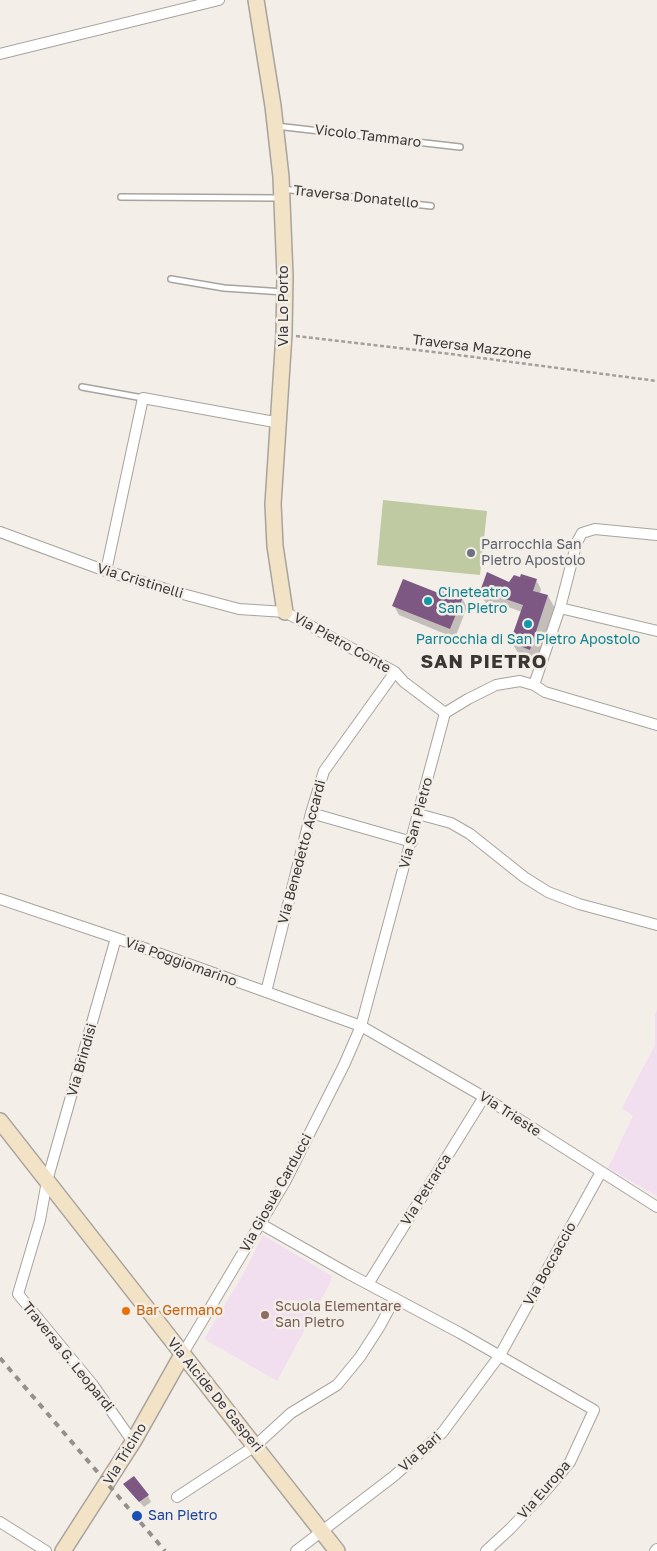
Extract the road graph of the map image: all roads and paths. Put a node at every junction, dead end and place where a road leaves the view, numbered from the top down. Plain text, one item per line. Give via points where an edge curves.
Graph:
1 (220, 0) edge
2 (256, 0) edge
3 (0, 54) edge
4 (276, 126) junction
5 (460, 147) dead end
6 (282, 194) junction
7 (121, 197) dead end
8 (431, 206) dead end
9 (171, 279) dead end
10 (285, 292) junction
11 (284, 334) junction
12 (657, 381) edge
13 (82, 387) dead end
14 (143, 398) junction
15 (280, 423) junction
16 (0, 532) edge
17 (657, 535) edge
18 (106, 571) junction
19 (560, 608) junction
20 (285, 612) junction
21 (657, 631) edge
22 (394, 672) junction
23 (534, 685) junction
24 (445, 713) junction
25 (657, 725) edge
26 (311, 813) junction
27 (418, 814) junction
28 (412, 842) junction
29 (0, 899) edge
30 (657, 925) edge
31 (116, 938) junction
32 (266, 992) junction
33 (361, 1026) junction
34 (484, 1097) junction
35 (0, 1122) edge
36 (601, 1172) junction
37 (47, 1181) junction
38 (657, 1207) edge
39 (261, 1224) junction
40 (368, 1284) junction
41 (395, 1298) junction
42 (182, 1354) junction
43 (500, 1355) junction
44 (133, 1442) junction
45 (255, 1446) junction
46 (177, 1497) dead end
47 (0, 1522) edge
48 (322, 1531) junction
49 (46, 1551) edge
50 (63, 1551) edge
51 (296, 1551) edge
52 (338, 1551) edge
53 (486, 1551) edge

1 - 3 street
2 - 4 street, Via Lo Porto
4 - 5 lane, Vicolo Tammaro
4 - 6 street, Via Lo Porto
6 - 7 lane, Traversa Donatello
6 - 8 lane, Traversa Donatello
6 - 10 street, Via Lo Porto
9 - 10 lane via 224,288
10 - 11 street, Via Lo Porto
11 - 12 path, Traversa Mazzone
11 - 15 street, Via Lo Porto
13 - 14 lane
14 - 15 street
14 - 18 street
15 - 20 street, Via Lo Porto via 273,504 275,546
16 - 18 street, Via Cristinelli
17 - 19 street via 594,529 582,532
18 - 20 street, Via Cristinelli via 239,609
19 - 21 street
19 - 23 street
20 - 22 street, Via Pietro Conte
22 - 24 street, Via Pietro Conte
22 - 26 street, Via Benedetto Accardi via 324,770
23 - 24 street via 520,681 496,685
23 - 25 street via 545,692
24 - 27 street, Via San Pietro
26 - 28 street
26 - 32 street, Via Benedetto Accardi
27 - 28 street, Via San Pietro
27 - 30 street via 451,823 470,834 524,878 548,892 579,904
28 - 33 street, Via San Pietro
29 - 31 street, Via Poggiomarino
31 - 32 street, Via Poggiomarino
31 - 37 street, Via Brindisi
32 - 33 street, Via Poggiomarino
33 - 34 street, Via Trieste
33 - 39 street, Via Giosuè Carducci
34 - 36 street, Via Trieste
34 - 40 street, Via Petrarca
35 - 37 street, Via Alcide De Gasperi
36 - 38 street, Via Trieste
36 - 43 street, Via Boccaccio
37 - 42 street, Via Alcide De Gasperi
37 - 44 street, Traversa G. Leopardi via 40,1220 18,1294 93,1385
39 - 40 street
39 - 42 street, Via Giosuè Carducci
40 - 41 street
41 - 43 street
41 - 45 street via 360,1357 337,1385 292,1413
42 - 44 street, Via Tricino
42 - 45 street, Via Alcide De Gasperi
43 - 48 street, Via Bari via 442,1433 394,1476
43 - 53 street, Via Europa via 594,1410 570,1462
44 - 50 street, Via Tricino
45 - 46 street
45 - 48 street, Via Alcide De Gasperi
47 - 49 street
48 - 51 street, Via Bari
48 - 52 street, Via Alcide De Gasperi

